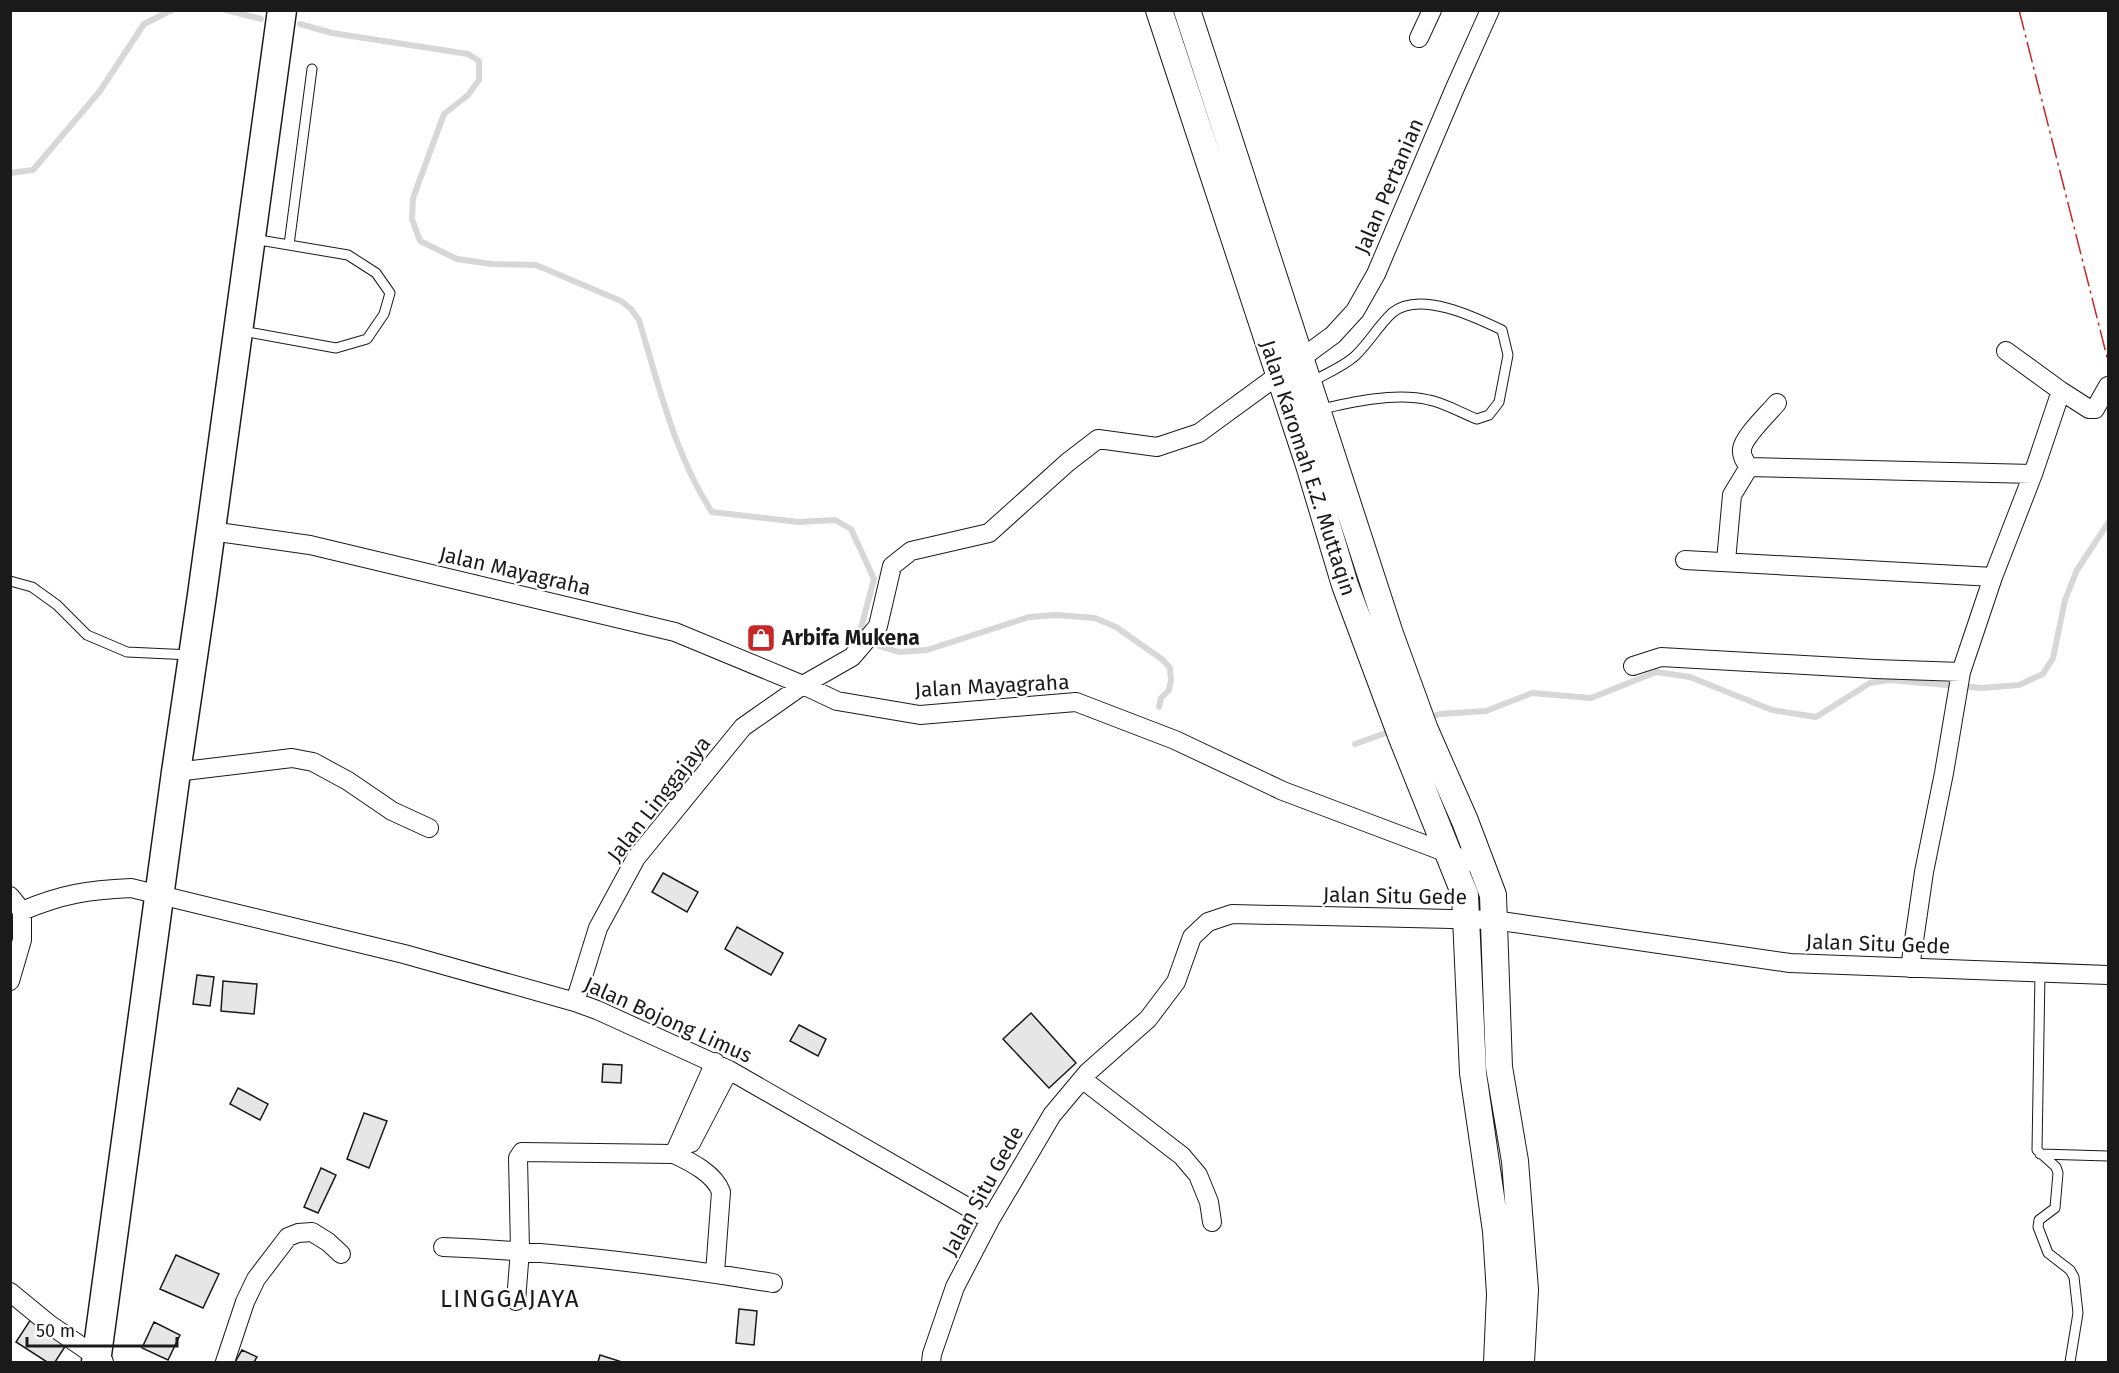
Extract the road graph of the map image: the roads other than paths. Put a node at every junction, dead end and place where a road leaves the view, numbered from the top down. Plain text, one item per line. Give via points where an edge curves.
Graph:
1 (282, 10) edge
2 (1159, 10) edge
3 (1187, 10) edge
4 (1432, 10) edge
5 (1490, 10) edge
6 (1419, 38) dead end
7 (312, 69) dead end
8 (251, 239) junction
9 (289, 245) junction
10 (239, 330) junction
11 (2006, 351) dead end
12 (1300, 358) junction
13 (1278, 376) junction
14 (1309, 383) junction
15 (2109, 386) edge
16 (2061, 391) junction
17 (1777, 403) dead end
18 (1317, 411) junction
19 (1749, 467) junction
20 (2033, 474) junction
21 (211, 531) junction
22 (1685, 560) dead end
23 (1726, 561) junction
24 (1993, 577) junction
25 (10, 581) edge
26 (878, 626) joint
27 (193, 655) junction
28 (1633, 666) dead end
29 (1960, 675) junction
30 (803, 685) junction
31 (1414, 734) junction
32 (176, 772) junction
33 (429, 828) dead end
34 (1449, 854) junction
35 (1482, 866) junction
36 (160, 895) junction
37 (10, 896) edge
38 (22, 911) junction
39 (1494, 920) junction
40 (1466, 921) junction
41 (1911, 968) junction
42 (2040, 973) junction
43 (2109, 975) edge
44 (10, 981) edge
45 (575, 1002) junction
46 (722, 1066) junction
47 (1082, 1079) junction
48 (2040, 1154) junction
49 (679, 1156) junction
50 (2109, 1156) edge
51 (990, 1220) junction
52 (1212, 1222) dead end
53 (443, 1247) dead end
54 (520, 1250) junction
55 (341, 1254) dead end
56 (715, 1273) junction
57 (772, 1283) dead end
58 (10, 1292) edge
59 (516, 1301) dead end
60 (100, 1361) edge
61 (225, 1362) edge
62 (931, 1362) edge
63 (1497, 1362) edge
64 (1521, 1362) edge
65 (2070, 1362) edge

1 - 8 main road
2 - 13 street, Jalan Karomah E.Z. Muttaqin
3 - 12 street, Jalan Karomah E.Z. Muttaqin
4 - 6 street
5 - 12 street, Jalan Pertanian via 1376,274 1355,311 1333,335
7 - 9 lane
8 - 9 lane
8 - 10 main road
9 - 10 lane via 348,255 376,273 390,293 384,314 367,339 336,348
10 - 21 main road
11 - 16 street
12 - 13 street, Jalan Pertanian
12 - 14 street, Jalan Karomah E.Z. Muttaqin
13 - 26 street, Jalan Pertanian via 1199,433 1157,447 1098,439 989,533 911,551 892,566
13 - 31 street, Jalan Karomah E.Z. Muttaqin via 1345,585 1383,688
14 - 18 street, Jalan Karomah E.Z. Muttaqin
14 - 18 lane via 1354,357 1394,312 1416,304 1432,304 1502,330 1508,355 1499,402 1489,415 1476,419 1429,400 1387,397
15 - 16 street via 2095,410
16 - 20 street
17 - 19 street via 1742,448
18 - 31 street, Jalan Karomah E.Z. Muttaqin via 1408,681
19 - 20 street
19 - 23 street via 1732,495
20 - 24 street
21 - 27 main road
21 - 30 street, Jalan Mayagraha via 310,545 675,632
22 - 23 street
23 - 24 street
24 - 29 street
25 - 27 lane via 32,586 87,635 127,651
26 - 30 street, Jalan Linggajaya via 852,657
27 - 32 main road
28 - 29 street via 1661,657
29 - 41 street via 1924,872
30 - 34 street, Jalan Mayagraha via 837,701 920,715 1076,702 1175,740 1283,791
30 - 45 street, Jalan Linggajaya via 743,728 636,858 598,928
31 - 34 street, Jalan Karomah E.Z. Muttaqin
31 - 35 street, Jalan Karomah E.Z. Muttaqin
32 - 33 street via 292,758 313,762 392,811
32 - 36 main road
34 - 35 street, Jalan Mayagraha
34 - 40 street, Jalan Karomah E.Z. Muttaqin via 1465,895
35 - 39 street, Jalan Karomah E.Z. Muttaqin via 1493,895
36 - 38 street, Jalan Bojong Limus via 131,888 88,890
36 - 45 street, Jalan Bojong Limus via 404,954
36 - 60 main road
37 - 38 street
38 - 44 street via 22,940
39 - 40 street, Jalan Situ Gede
39 - 41 street, Jalan Situ Gede via 1790,963
39 - 64 street, Jalan Karomah E.Z. Muttaqin via 1499,1067 1515,1161 1525,1290
40 - 47 street, Jalan Situ Gede via 1232,914 1208,922 1192,937 1176,982 1148,1018
40 - 63 street, Jalan Karomah E.Z. Muttaqin via 1473,1073 1499,1273
41 - 42 street, Jalan Situ Gede
42 - 43 street, Jalan Situ Gede
42 - 48 lane
45 - 46 street, Jalan Bojong Limus
46 - 49 street
46 - 51 street, Jalan Bojong Limus
47 - 51 street, Jalan Situ Gede via 1052,1115
47 - 52 street via 1182,1156 1198,1175
48 - 50 lane
48 - 65 lane via 2058,1173 2055,1208 2039,1220 2038,1227 2048,1253 2074,1277 2078,1313
49 - 54 street via 522,1152 518,1158
49 - 56 street via 717,1181 722,1192
51 - 62 street, Jalan Situ Gede via 955,1287
53 - 54 street
54 - 56 street
54 - 59 street
55 - 61 street via 312,1232 288,1237 245,1302
56 - 57 street
58 - 60 street

